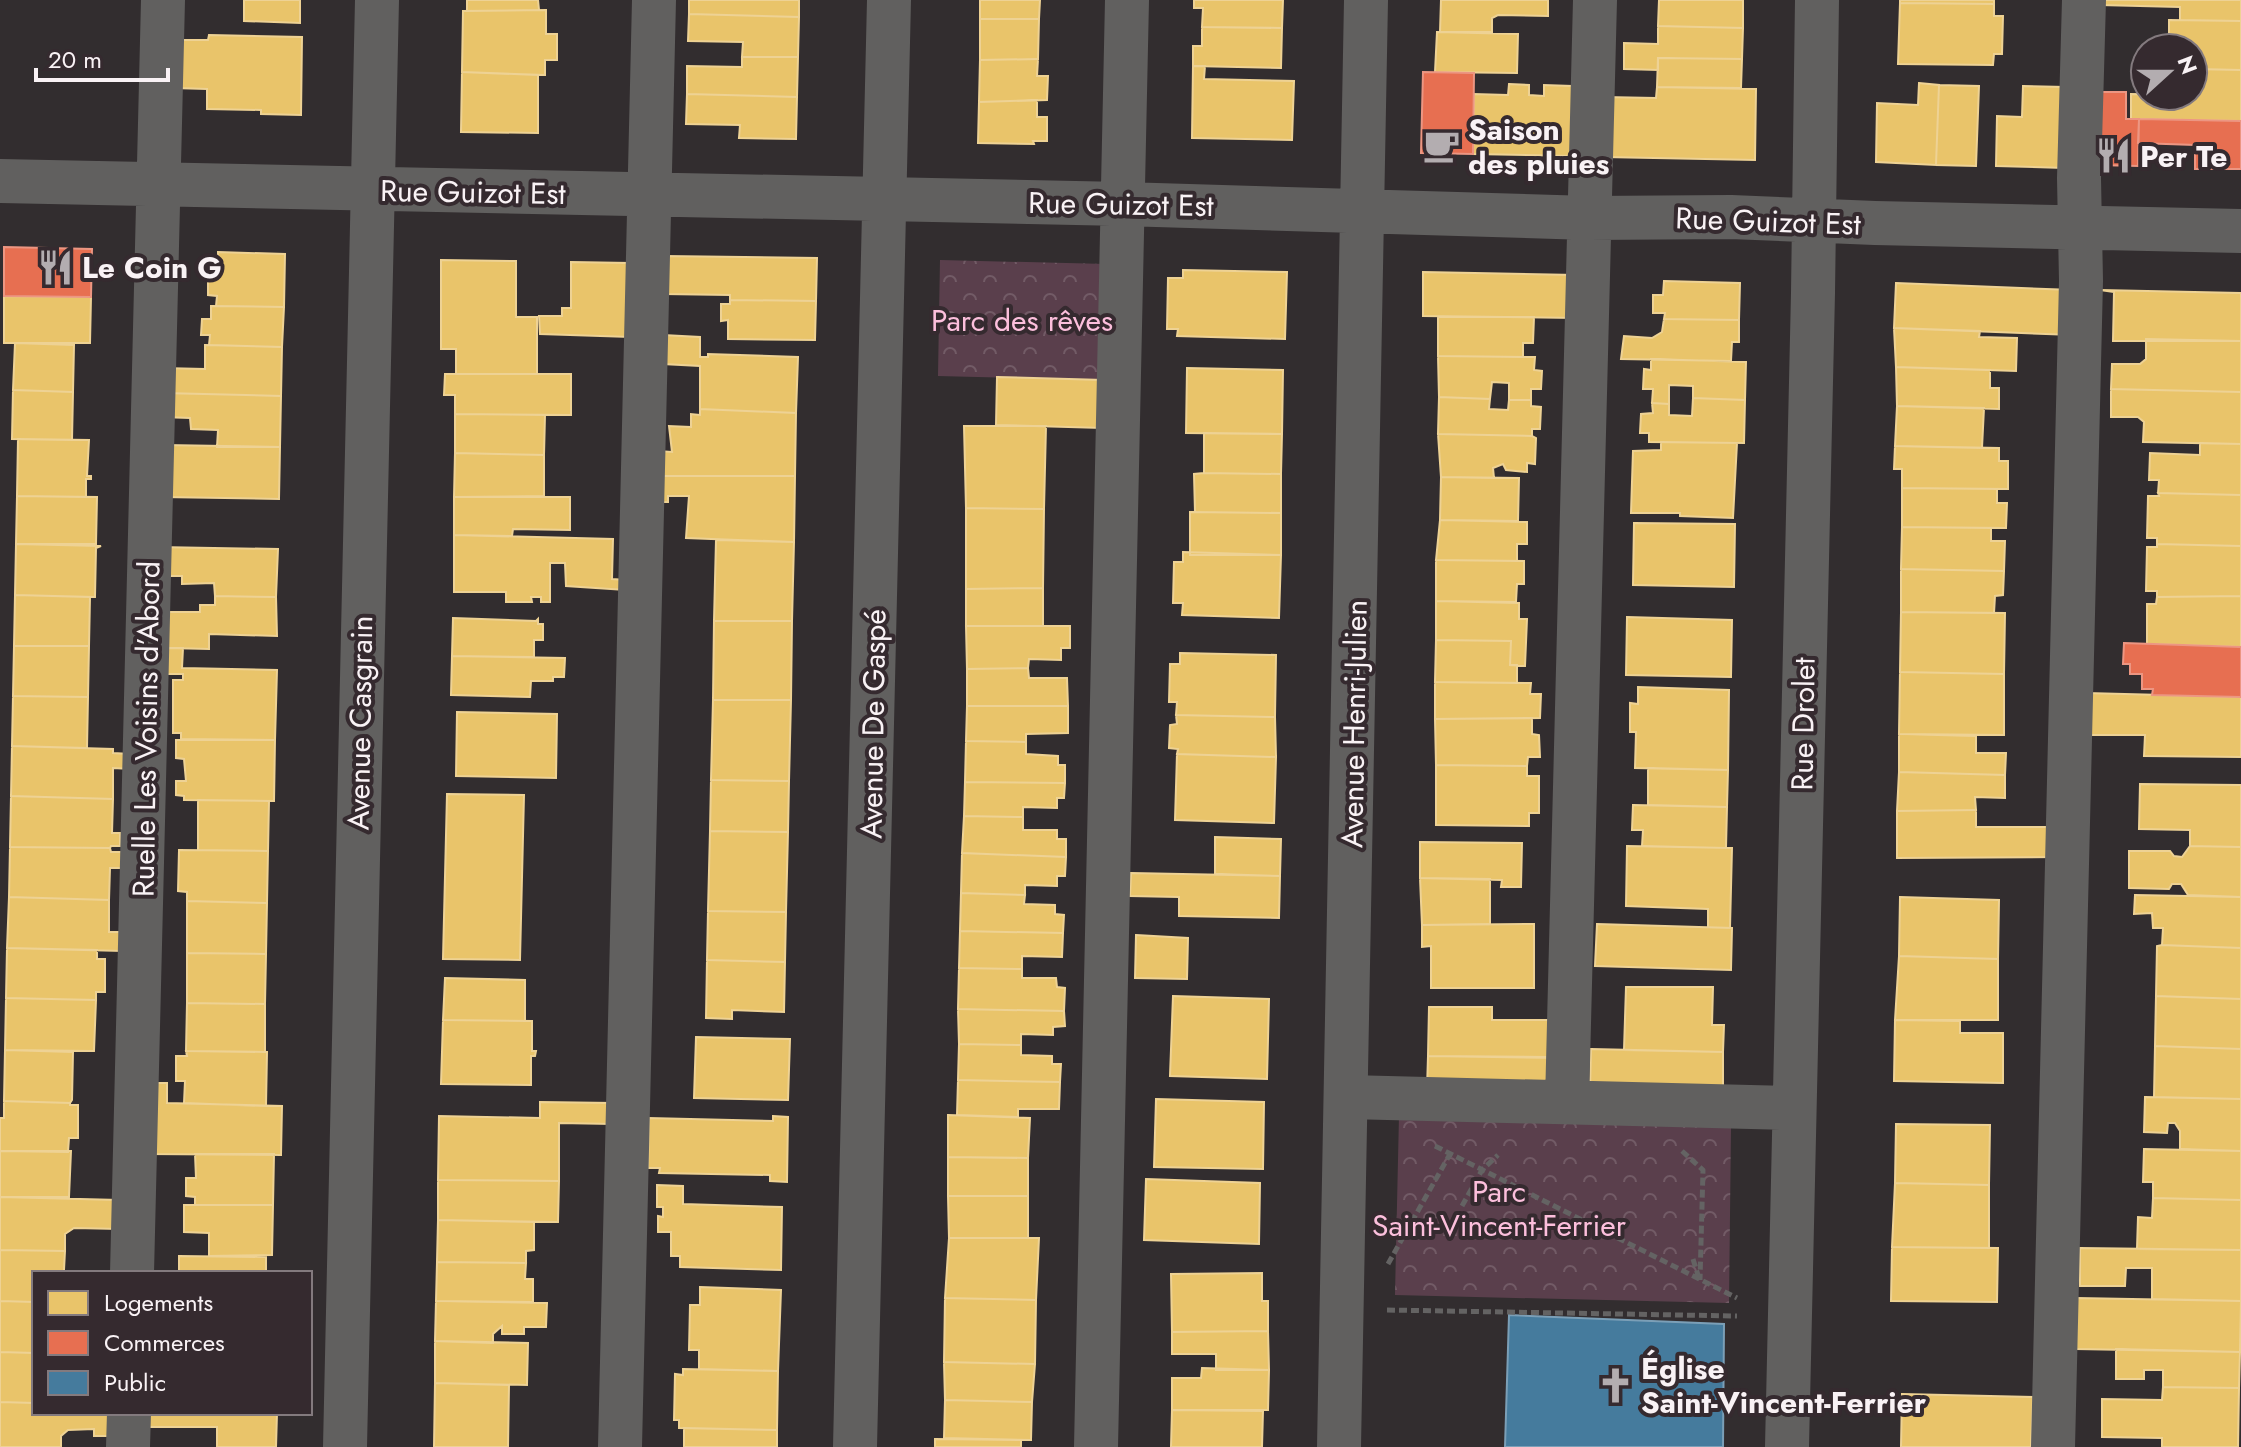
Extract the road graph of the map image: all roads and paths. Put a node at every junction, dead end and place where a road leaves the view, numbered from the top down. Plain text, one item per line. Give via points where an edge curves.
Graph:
1 (163, 0) edge
2 (377, 0) edge
3 (654, 0) edge
4 (889, 0) edge
5 (1127, 0) edge
6 (1366, 0) edge
7 (1595, 0) edge
8 (1817, 0) edge
9 (2084, 0) edge
10 (0, 181) edge
11 (160, 185) junction
12 (372, 190) junction
13 (650, 196) junction
14 (884, 199) junction
15 (1123, 204) junction
16 (1362, 211) junction
17 (1589, 218) junction
18 (1813, 221) junction
19 (2079, 227) junction
20 (2241, 231) edge
21 (1348, 1097) junction
22 (1567, 1102) junction
23 (1794, 1108) junction
24 (1427, 1142) dead end
25 (1669, 1148) dead end
26 (1450, 1154) junction
27 (1498, 1155) dead end
28 (1482, 1170) junction
29 (1462, 1206) dead end
30 (1693, 1259) dead end
31 (1388, 1265) dead end
32 (132, 1271) edge
33 (1700, 1280) junction
34 (1737, 1298) dead end
35 (1387, 1310) dead end
36 (1737, 1316) dead end
37 (129, 1415) edge
38 (128, 1447) edge
39 (345, 1447) edge
40 (620, 1447) edge
41 (855, 1447) edge
42 (1096, 1447) edge
43 (1339, 1447) edge
44 (1787, 1447) edge
45 (2053, 1447) edge

1 - 11 street, Ruelle Les Voisins d’Abord
2 - 12 street, Avenue Casgrain
3 - 13 street
4 - 14 street, Avenue De Gaspé
5 - 15 street
6 - 16 street, Avenue Henri-Julien
7 - 17 street
8 - 18 street, Rue Drolet
9 - 19 street
10 - 11 street, Rue Guizot Est
11 - 12 street, Rue Guizot Est
11 - 32 street, Ruelle Les Voisins d’Abord
12 - 13 street, Rue Guizot Est
12 - 39 street, Avenue Casgrain
13 - 14 street, Rue Guizot Est
13 - 40 street
14 - 15 street, Rue Guizot Est
14 - 41 street, Avenue De Gaspé
15 - 16 street, Rue Guizot Est
15 - 42 street
16 - 17 street, Rue Guizot Est
16 - 21 street, Avenue Henri-Julien
17 - 18 street, Rue Guizot Est
17 - 22 street
18 - 19 street, Rue Guizot Est
18 - 23 street, Rue Drolet
19 - 20 street, Rue Guizot Est
19 - 45 street
21 - 22 street
21 - 43 street, Avenue Henri-Julien
22 - 23 street
23 - 44 street, Rue Drolet
24 - 26 path
25 - 33 path via 1681,1151 1703,1170
26 - 28 path
26 - 31 path
27 - 28 path
28 - 29 path
28 - 33 path
30 - 33 path
33 - 34 path
35 - 36 path
37 - 38 street

